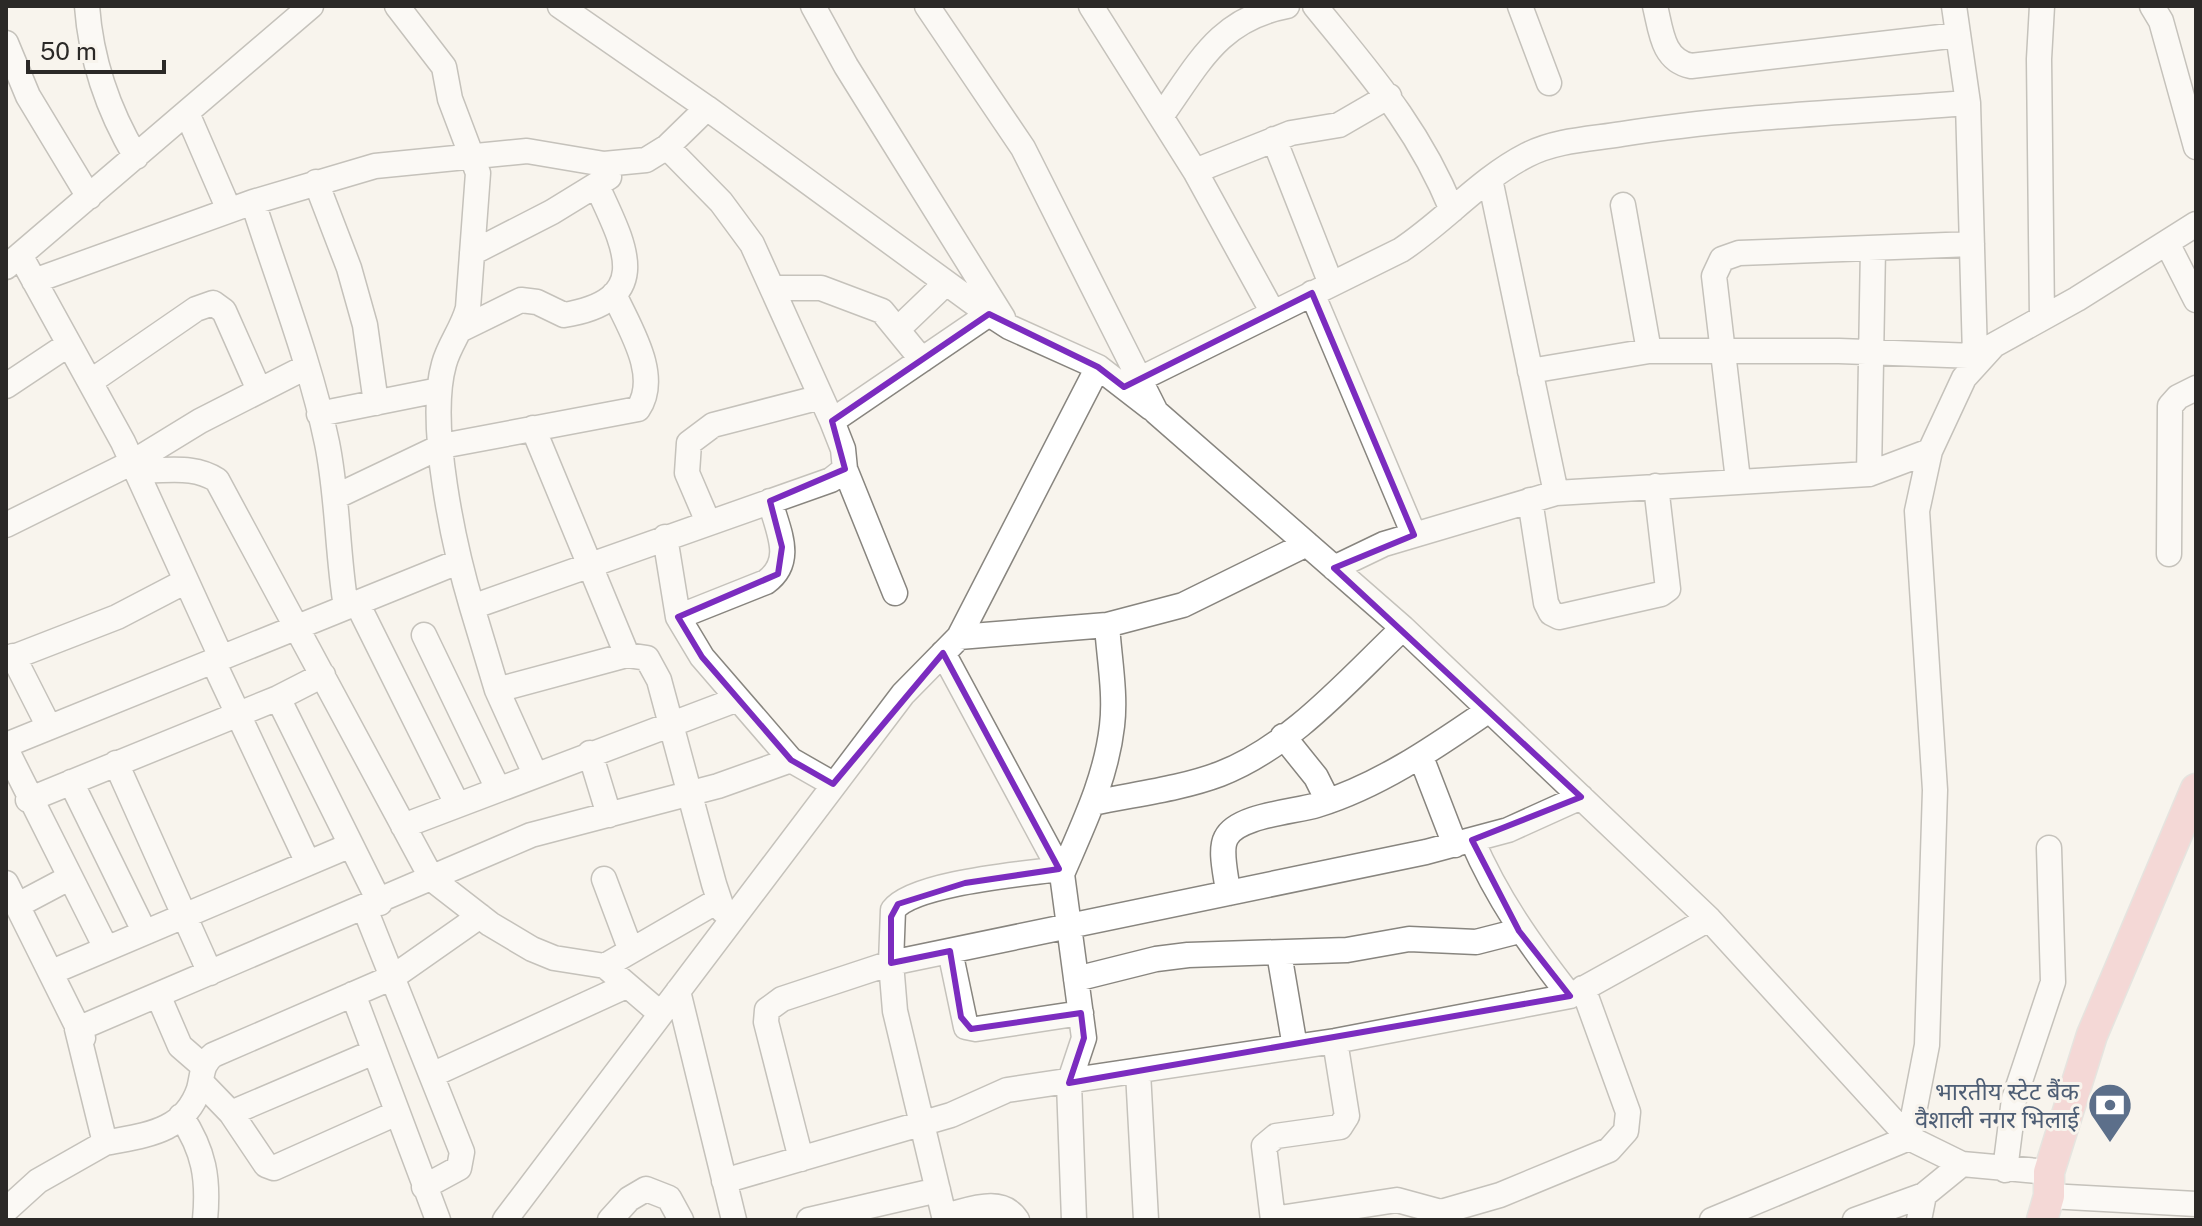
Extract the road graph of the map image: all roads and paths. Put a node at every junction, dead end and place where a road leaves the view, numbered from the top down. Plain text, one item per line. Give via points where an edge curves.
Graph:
1 (87, 6) edge
2 (311, 6) edge
3 (397, 6) edge
4 (560, 6) edge
5 (813, 6) edge
6 (927, 6) edge
7 (1091, 6) edge
8 (1287, 6) edge
9 (1315, 6) edge
10 (1520, 6) edge
11 (1658, 6) edge
12 (1954, 6) edge
13 (2042, 6) edge
14 (2152, 6) edge
15 (1958, 35) junction
16 (8, 55) edge
17 (1549, 83) dead end
18 (1389, 96) junction
19 (1968, 103) junction
20 (707, 108) junction
21 (187, 113) junction
22 (1162, 115) junction
23 (1274, 139) junction
24 (667, 147) junction
25 (2196, 147) edge
26 (136, 157) junction
27 (473, 157) junction
28 (627, 164) junction
29 (1195, 171) junction
30 (1490, 179) junction
31 (316, 182) junction
32 (597, 186) junction
33 (89, 197) junction
34 (253, 202) junction
35 (1623, 205) dead end
36 (229, 210) junction
37 (1452, 210) junction
38 (2195, 226) edge
39 (2167, 243) junction
40 (1972, 244) junction
41 (1873, 248) junction
42 (472, 253) junction
43 (13, 261) edge
44 (34, 281) junction
45 (946, 283) junction
46 (774, 288) junction
47 (1322, 288) junction
48 (614, 294) junction
49 (2196, 300) edge
50 (1272, 311) junction
51 (2042, 318) junction
52 (999, 321) junction
53 (899, 328) junction
54 (462, 329) junction
55 (69, 344) junction
56 (1649, 351) junction
57 (1722, 351) junction
58 (1871, 352) junction
59 (922, 360) junction
60 (306, 367) junction
61 (1098, 367) junction
62 (1970, 367) junction
63 (1530, 371) junction
64 (1140, 379) junction
65 (90, 382) junction
66 (6, 386) edge
67 (2196, 388) edge
68 (259, 390) junction
69 (439, 390) junction
70 (821, 397) junction
71 (376, 403) junction
72 (1156, 412) junction
73 (319, 414) junction
74 (832, 421) junction
75 (533, 428) junction
76 (442, 446) junction
77 (1930, 451) junction
78 (135, 466) junction
79 (845, 469) junction
80 (1869, 474) junction
81 (1738, 480) junction
82 (1656, 486) junction
83 (1556, 493) junction
84 (335, 497) junction
85 (1530, 500) junction
86 (770, 501) junction
87 (708, 522) junction
88 (6, 525) edge
89 (1414, 535) junction
90 (665, 537) junction
91 (1307, 544) junction
92 (2169, 554) dead end
93 (458, 562) junction
94 (589, 565) junction
95 (1334, 568) junction
96 (186, 581) junction
97 (895, 593) dead end
98 (351, 605) junction
99 (472, 607) junction
100 (678, 617) junction
101 (1107, 625) junction
102 (297, 626) junction
103 (1403, 628) junction
104 (424, 635) dead end
105 (951, 645) junction
106 (627, 655) junction
107 (10, 658) edge
108 (217, 659) junction
109 (323, 675) junction
110 (497, 690) junction
111 (278, 698) junction
112 (738, 699) junction
113 (1489, 710) junction
114 (238, 714) junction
115 (672, 726) junction
116 (49, 727) junction
117 (1283, 736) junction
118 (6, 747) edge
119 (590, 753) junction
120 (1421, 757) junction
121 (791, 760) junction
122 (116, 763) junction
123 (535, 774) junction
124 (71, 782) junction
125 (833, 784) junction
126 (498, 789) junction
127 (2196, 789) edge
128 (692, 793) junction
129 (1581, 797) junction
130 (28, 800) junction
131 (1328, 801) junction
132 (1093, 803) junction
133 (457, 804) junction
134 (609, 815) junction
135 (403, 826) junction
136 (1463, 842) junction
137 (351, 845) junction
138 (2049, 848) dead end
139 (308, 863) junction
140 (1060, 871) junction
141 (69, 878) junction
142 (432, 879) junction
143 (604, 879) dead end
144 (6, 883) edge
145 (1228, 893) junction
146 (18, 905) junction
147 (372, 906) junction
148 (726, 908) junction
149 (183, 914) junction
150 (480, 916) junction
151 (1709, 919) junction
152 (1069, 928) junction
153 (144, 931) junction
154 (1519, 931) junction
155 (106, 948) junction
156 (631, 951) junction
157 (950, 951) junction
158 (1279, 953) junction
159 (891, 963) junction
160 (605, 966) junction
161 (52, 972) junction
162 (210, 973) junction
163 (393, 977) junction
164 (1076, 979) junction
165 (626, 986) junction
166 (678, 991) junction
167 (1576, 992) junction
168 (353, 994) junction
169 (158, 995) junction
170 (1081, 1013) junction
171 (661, 1014) junction
172 (80, 1031) junction
173 (1335, 1041) junction
174 (1295, 1047) junction
175 (374, 1052) junction
176 (1138, 1072) junction
177 (434, 1074) junction
178 (1069, 1083) junction
179 (193, 1095) junction
180 (231, 1113) junction
181 (397, 1113) junction
182 (923, 1123) junction
183 (1909, 1138) junction
184 (105, 1143) junction
185 (801, 1159) junction
186 (1962, 1164) junction
187 (2005, 1170) junction
188 (724, 1181) junction
189 (424, 1187) junction
190 (938, 1190) junction
191 (1924, 1195) junction
192 (2046, 1196) edge
193 (2196, 1204) edge
194 (7, 1207) edge
195 (944, 1218) edge
196 (1273, 1219) edge
197 (205, 1220) edge
198 (438, 1220) edge
199 (505, 1220) edge
200 (610, 1220) edge
201 (681, 1220) edge
202 (734, 1220) edge
203 (809, 1220) edge
204 (1017, 1220) edge
205 (1074, 1220) edge
206 (1146, 1220) edge
207 (1712, 1220) edge
208 (1855, 1220) edge
209 (1919, 1220) edge

1 - 26 street via 100,83
2 - 21 street
3 - 27 street via 444,67 450,99
4 - 20 street
5 - 52 street
6 - 64 street via 1023,148
7 - 22 street
8 - 22 street via 1245,17 1226,32
9 - 18 street
10 - 17 street
11 - 15 street via 1668,51 1691,66
12 - 15 street
13 - 51 street
14 - 25 street via 2161,21
15 - 19 street
16 - 33 street
18 - 23 street via 1339,125
18 - 37 street via 1433,164
19 - 30 street via 1673,126 1580,140 1550,145
19 - 40 street
20 - 24 street
20 - 45 street
21 - 26 street
21 - 36 street
22 - 29 street
23 - 29 street
23 - 47 street
24 - 28 street
24 - 46 street via 721,202 752,244
26 - 33 street
27 - 28 street via 527,151
27 - 31 street via 375,166
27 - 42 street via 479,188
28 - 32 street
29 - 50 street
30 - 37 street
30 - 63 street
31 - 34 street
31 - 71 street via 361,311
32 - 42 street
32 - 48 street via 628,267
33 - 43 street
34 - 36 street
34 - 60 street
35 - 56 street
36 - 44 street
37 - 47 street via 1401,250
38 - 39 street
39 - 49 street
39 - 51 street
40 - 41 street
40 - 62 street
41 - 57 street via 1739,253 1722,259 1714,276
41 - 58 street
42 - 54 street via 473,281
43 - 44 street
44 - 55 street
45 - 52 street
45 - 53 street
46 - 53 street via 821,288 882,311
46 - 70 street
47 - 50 street
47 - 89 street
48 - 54 street via 564,315 521,300
48 - 75 street via 644,366 644,400 638,409 625,413
50 - 64 street
51 - 62 street via 1994,345
52 - 59 street
52 - 61 street
53 - 59 street
54 - 69 street via 444,362
55 - 65 street
55 - 66 street
56 - 57 street
56 - 63 street
57 - 58 street
57 - 81 street
58 - 62 street
58 - 80 street
59 - 74 street
60 - 68 street
60 - 73 street
61 - 72 street
61 - 105 street
62 - 77 street
63 - 83 street
64 - 72 street
65 - 68 street via 196,309 213,303 224,311
65 - 78 street
67 - 92 street via 2170,406
68 - 78 street
69 - 71 street
69 - 76 street
70 - 74 street
70 - 87 street via 713,425 689,443 687,473
71 - 73 street
72 - 91 street
73 - 84 street
74 - 79 street
75 - 76 street
75 - 94 street
76 - 84 street
76 - 93 street
77 - 80 street
77 - 183 street via 1917,511 1934,806 1927,1045
78 - 88 street
78 - 96 street
78 - 102 street via 168,472 195,468 217,480
79 - 86 street via 831,480
79 - 97 street
80 - 81 street
81 - 82 street
82 - 83 street
82 - 85 street via 1668,589 1559,617 1546,603
83 - 85 street
84 - 98 street
85 - 89 street
86 - 87 street
86 - 100 street via 782,547 778,574
87 - 90 street
89 - 95 street
90 - 94 street
90 - 100 street
91 - 95 street
91 - 101 street via 1183,605
93 - 98 street
93 - 99 street
94 - 99 street
94 - 106 street
95 - 103 street
96 - 107 street via 117,617
96 - 108 street
98 - 102 street
98 - 133 street
99 - 110 street
100 - 112 street via 702,657
101 - 105 street
101 - 132 street via 1113,722
102 - 108 street
102 - 109 street
103 - 113 street
103 - 117 street
104 - 126 street
105 - 125 street via 903,694
105 - 140 street
106 - 110 street
106 - 115 street via 643,655 653,667
107 - 116 street
108 - 114 street
108 - 116 street
109 - 111 street
109 - 135 street
110 - 123 street
111 - 114 street
111 - 137 street
112 - 115 street
112 - 121 street
113 - 120 street
113 - 129 street
114 - 122 street
114 - 139 street
115 - 119 street
115 - 128 street
116 - 118 street
117 - 131 street
117 - 132 street via 1221,774
118 - 130 street
119 - 123 street
119 - 134 street
120 - 131 street
120 - 136 street
121 - 125 street
121 - 128 street
122 - 124 street
122 - 149 street
123 - 126 street
124 - 130 street
124 - 153 street
125 - 148 street
126 - 133 street
127 - 192 main road via 2092,1035
128 - 134 street
128 - 148 street
129 - 136 street via 1508,830
129 - 151 street
130 - 141 street
131 - 145 street via 1233,829 1224,846
132 - 140 street
133 - 135 street
134 - 142 street via 531,835
135 - 142 street
136 - 145 street
136 - 154 street
137 - 139 street
137 - 147 street
138 - 187 street via 2053,982 2014,1099
139 - 149 street
140 - 152 street
140 - 159 street via 965,883 898,904 891,917
141 - 146 street
141 - 155 street
142 - 147 street
142 - 150 street
143 - 156 street
144 - 146 street
145 - 152 street
146 - 161 street
147 - 162 street
147 - 163 street
148 - 156 street
148 - 166 street
149 - 153 street
149 - 162 street
150 - 160 street via 554,958
150 - 163 street
151 - 167 street
151 - 183 street
152 - 157 street
152 - 164 street
153 - 155 street
154 - 158 street via 1476,942 1409,939 1347,950
154 - 167 street
155 - 161 street
156 - 160 street
157 - 159 street
157 - 170 street via 966,1027
158 - 164 street via 1156,959
158 - 174 street
159 - 182 street via 895,1011
159 - 185 street via 782,999 767,1010
160 - 165 street
161 - 172 street
162 - 169 street
163 - 168 street
163 - 177 street
164 - 170 street
165 - 171 street
165 - 177 street
166 - 171 street
166 - 188 street
167 - 173 street
167 - 196 street via 1628,1112 1626,1131 1609,1150 1500,1195 1441,1212 1397,1200
168 - 175 street
168 - 179 street via 213,1055
169 - 172 street
169 - 179 street
170 - 178 street via 1084,1038
171 - 199 street
172 - 184 street
173 - 174 street
173 - 196 street via 1347,1116 1340,1127 1276,1136 1264,1146
174 - 176 street
175 - 180 street
175 - 181 street
176 - 178 street
176 - 206 street
177 - 189 street via 462,1158 455,1172
178 - 182 street via 1007,1090
178 - 205 street
179 - 180 street
179 - 184 street via 164,1131
179 - 197 street via 208,1189
180 - 181 street via 261,1159 274,1168
181 - 189 street
182 - 185 street
182 - 190 street
183 - 186 street
183 - 207 street
184 - 194 street via 38,1181
185 - 188 street
186 - 187 street
186 - 191 street
187 - 192 street
188 - 202 street
189 - 198 street
190 - 195 street
190 - 203 street
191 - 208 street
191 - 209 street
192 - 193 street
195 - 204 street via 996,1205 1009,1209
200 - 201 street via 646,1189 669,1198

